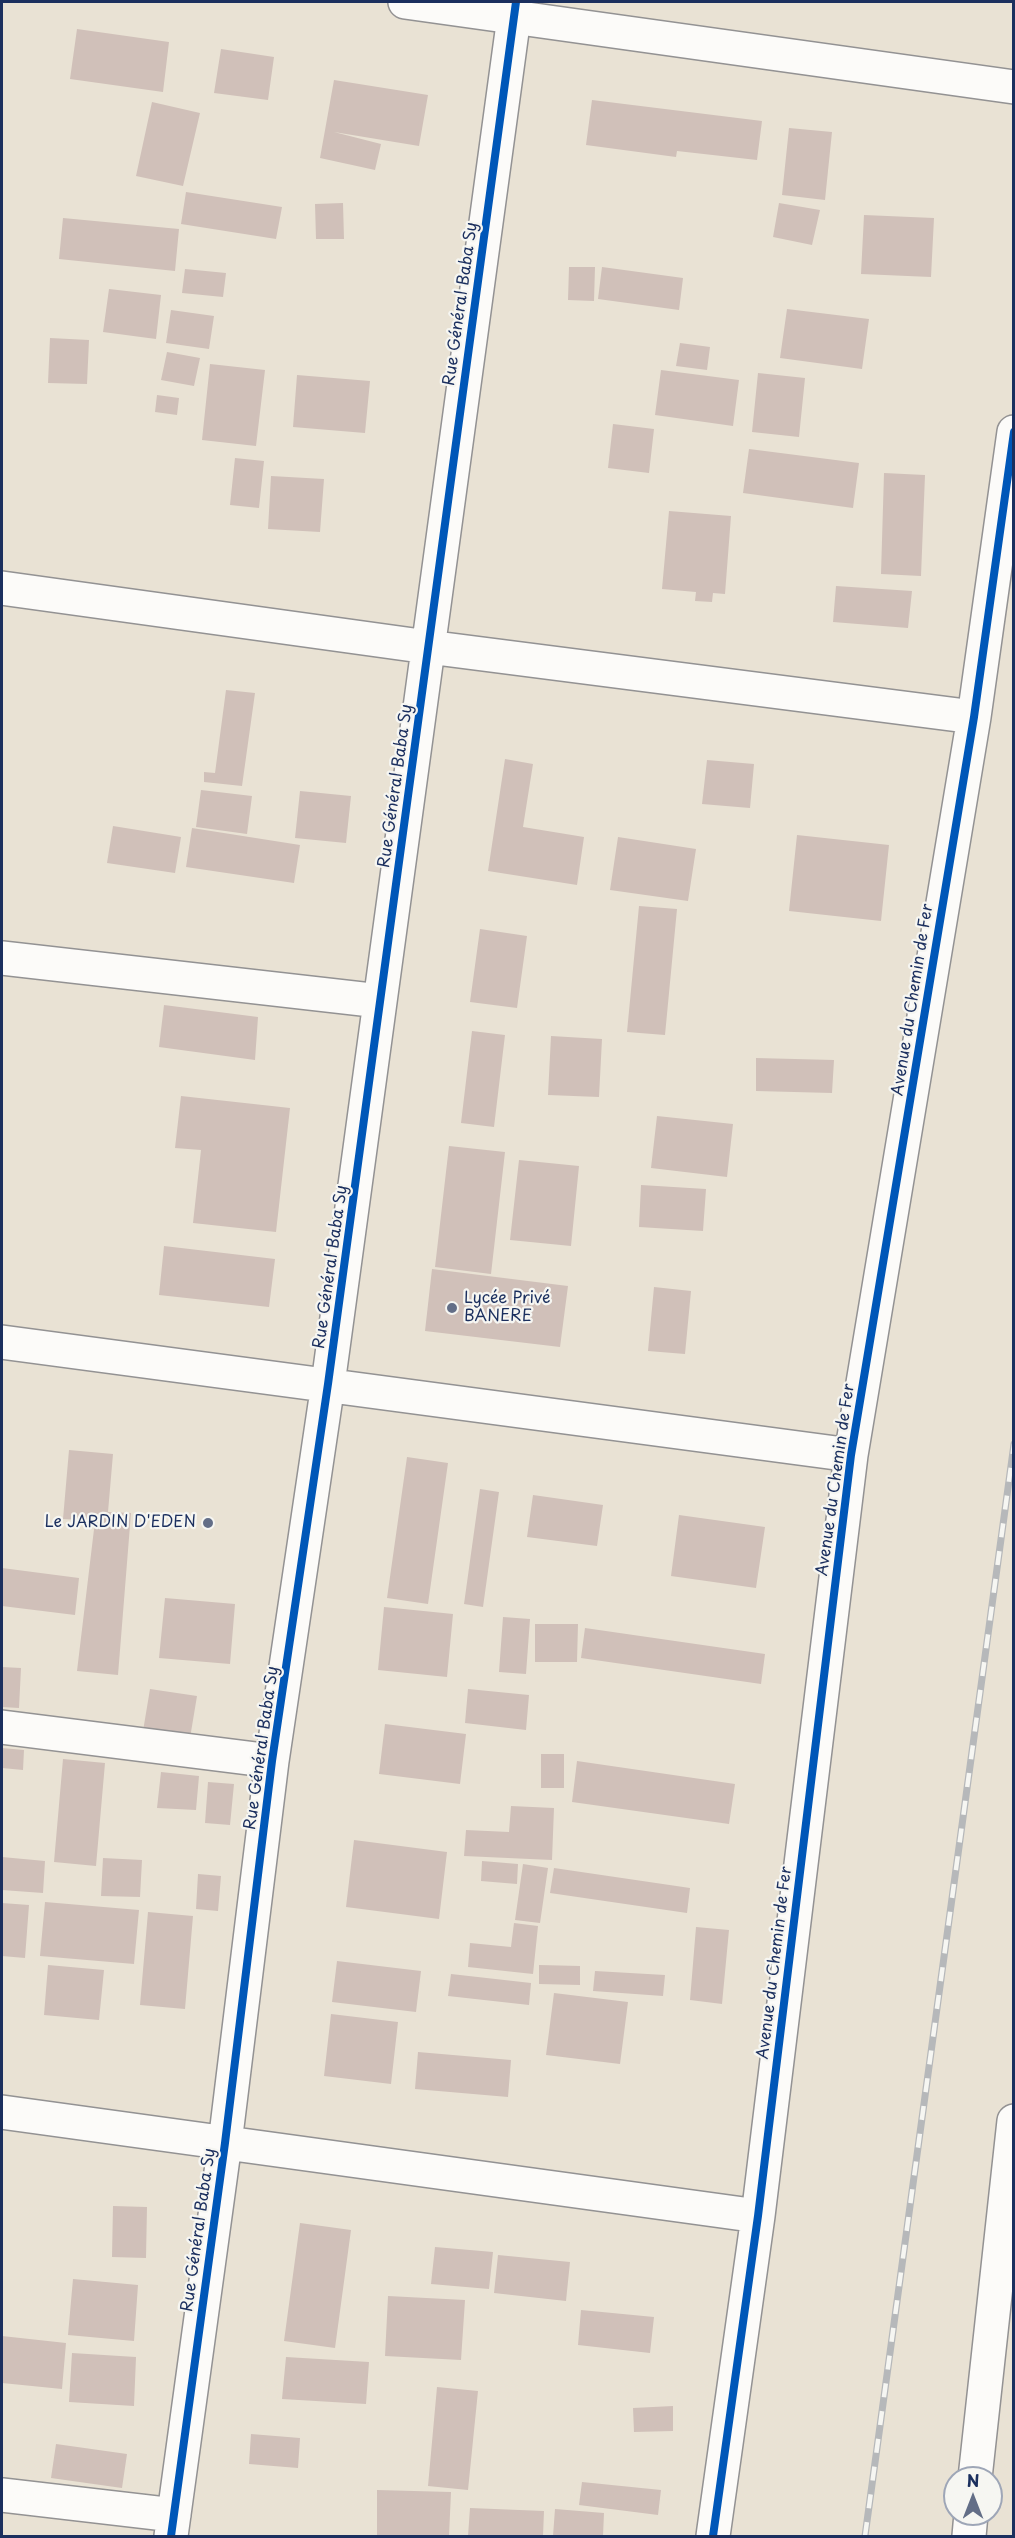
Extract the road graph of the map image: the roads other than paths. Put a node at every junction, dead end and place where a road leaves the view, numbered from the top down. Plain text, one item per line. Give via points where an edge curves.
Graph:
1 (405, 2) edge
2 (515, 9) edge
3 (1014, 87) edge
4 (1014, 432) edge
5 (2, 588) edge
6 (428, 647) junction
7 (974, 717) junction
8 (2, 958) edge
9 (380, 1001) junction
10 (2, 1342) edge
11 (328, 1384) junction
12 (851, 1455) junction
13 (2, 1727) edge
14 (272, 1761) junction
15 (2, 2112) edge
16 (1014, 2121) edge
17 (225, 2143) junction
18 (758, 2216) junction
19 (1007, 2238) edge
20 (977, 2466) edge
21 (2, 2495) edge
22 (172, 2526) edge
23 (713, 2536) edge

1 - 2 street
2 - 3 street
2 - 6 street, Rue Général Baba Sy
4 - 7 street, Avenue du Chemin de Fer
5 - 6 street
6 - 7 street
6 - 9 street, Rue Général Baba Sy
7 - 12 street, Avenue du Chemin de Fer
8 - 9 street
9 - 11 street, Rue Général Baba Sy
10 - 11 street
11 - 12 street
11 - 14 street, Rue Général Baba Sy
12 - 18 street, Avenue du Chemin de Fer
13 - 14 street
14 - 17 street, Rue Général Baba Sy
15 - 17 street
16 - 19 street
17 - 18 street
17 - 22 street, Rue Général Baba Sy
18 - 23 street, Avenue du Chemin de Fer
19 - 20 street
21 - 22 street

